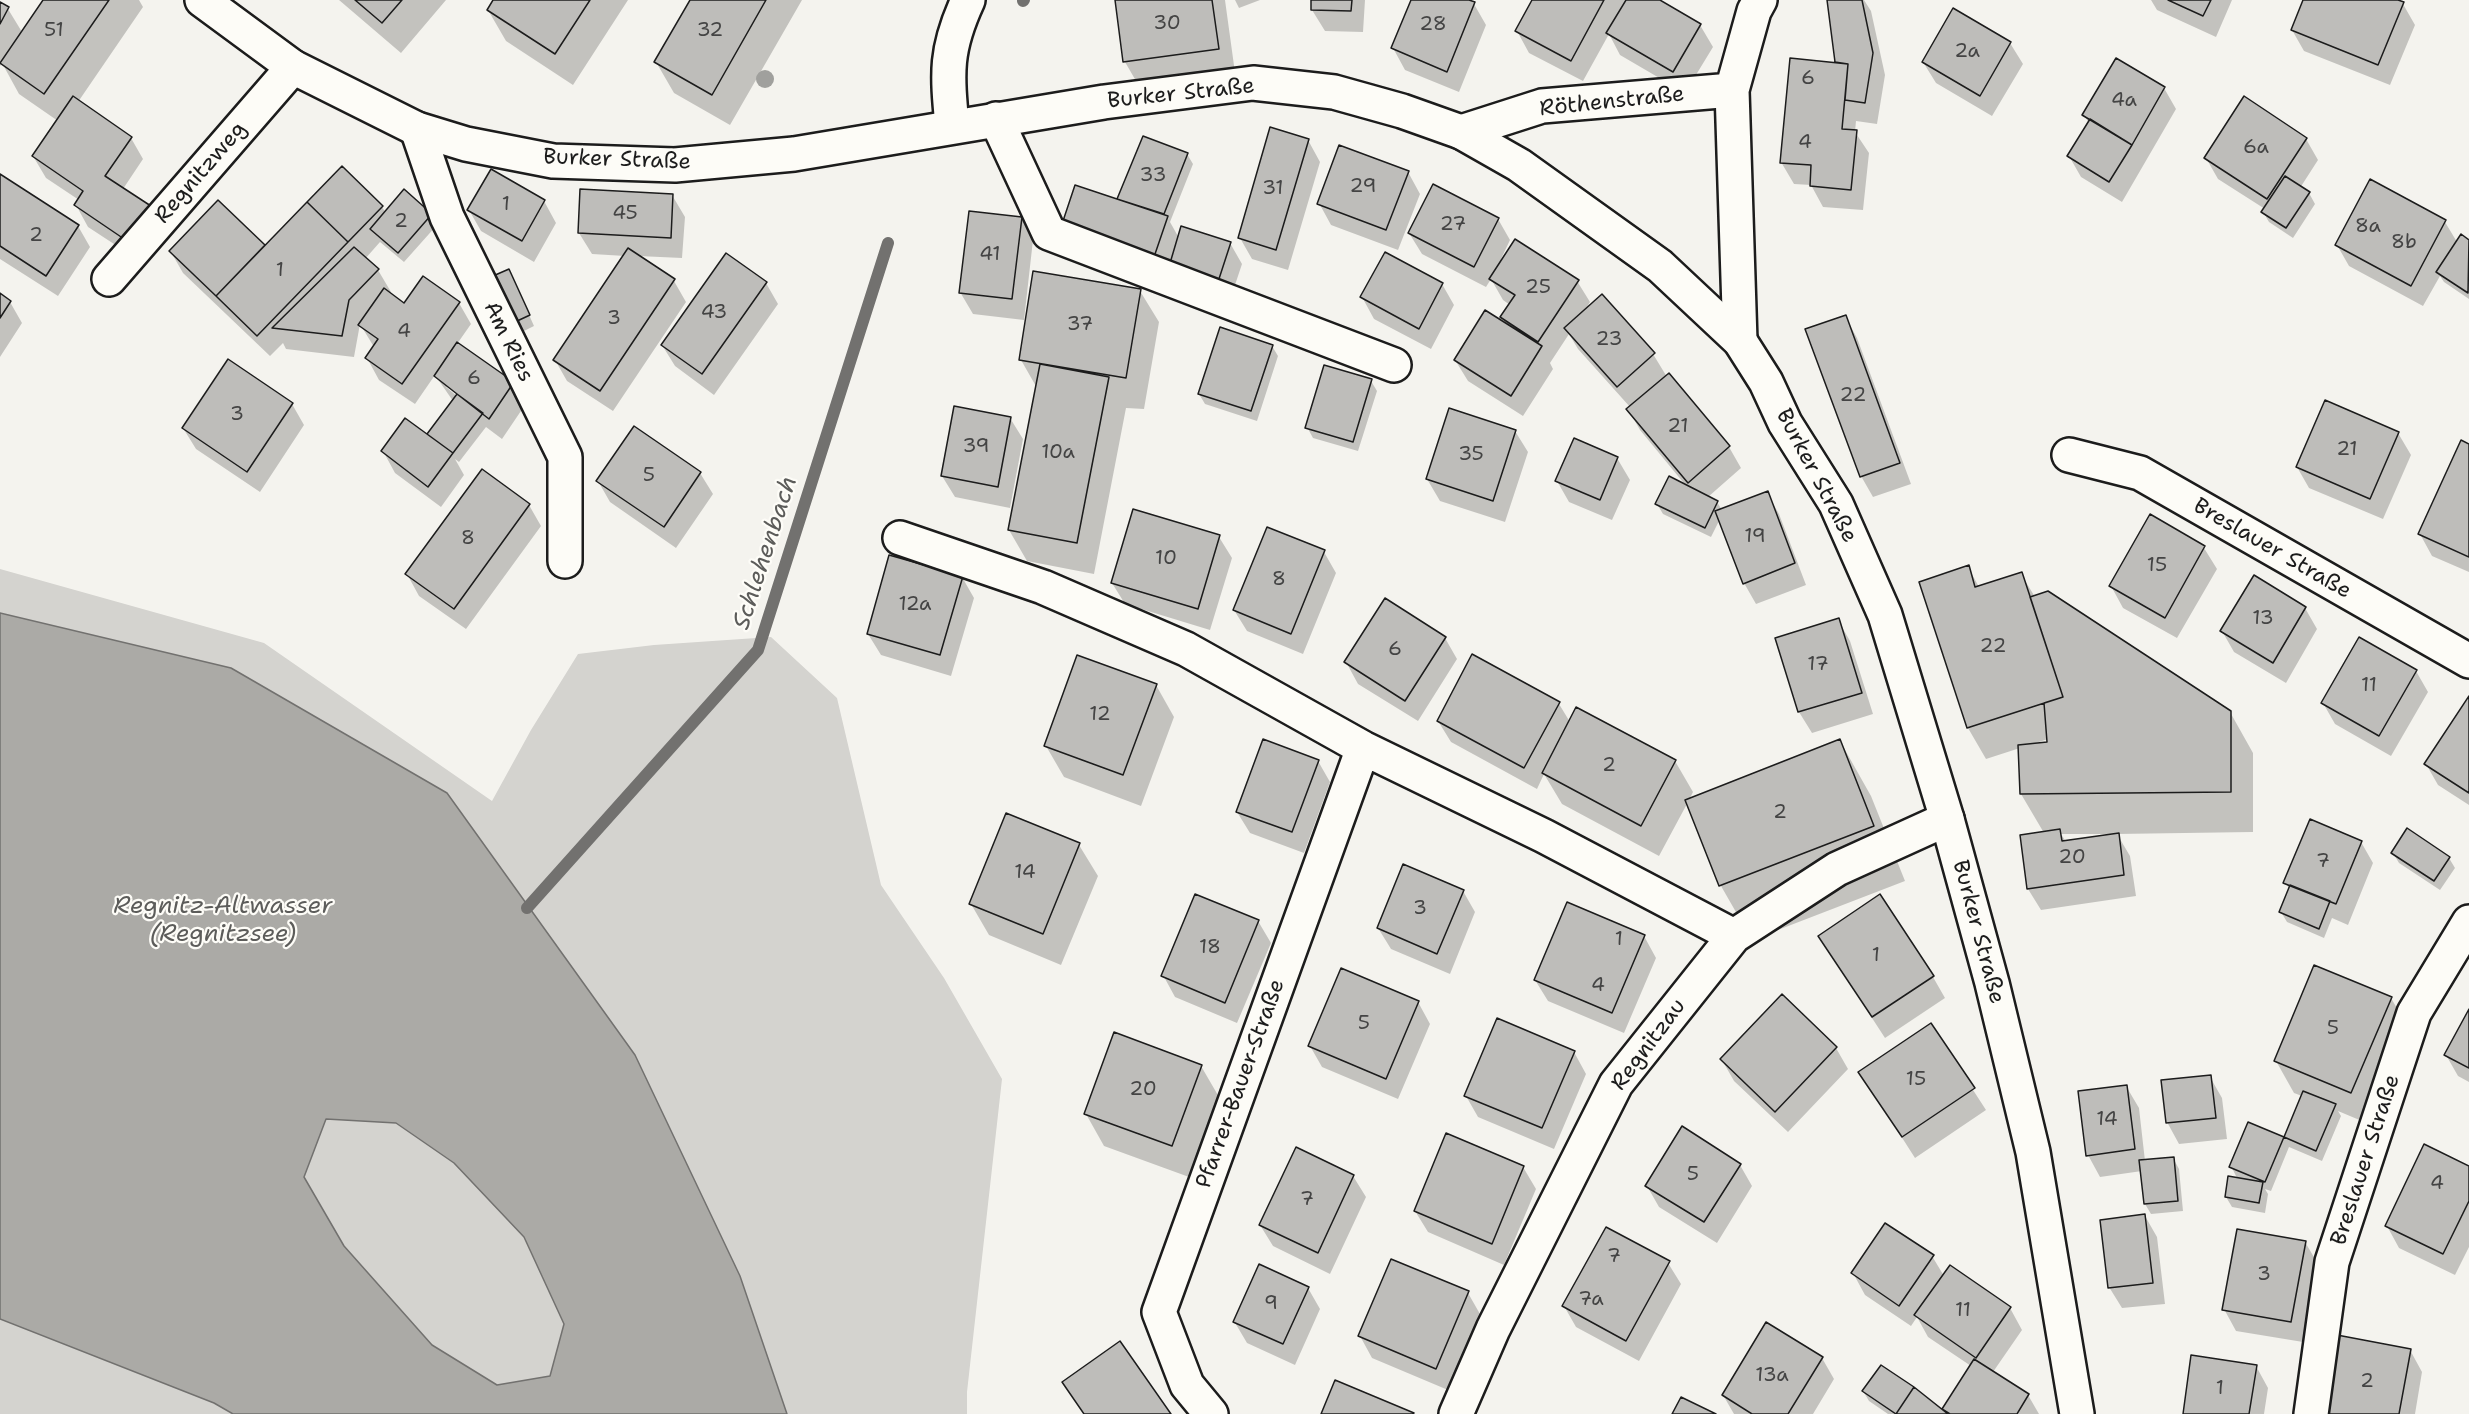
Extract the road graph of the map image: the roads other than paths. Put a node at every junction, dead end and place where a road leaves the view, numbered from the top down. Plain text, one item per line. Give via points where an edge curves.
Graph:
1 (202, 0) edge
2 (968, 0) edge
3 (1760, 0) edge
4 (293, 67) junction
5 (1732, 90) junction
6 (996, 119) junction
7 (952, 126) junction
8 (417, 129) junction
9 (1461, 132) junction
10 (109, 279) dead end
11 (1740, 341) junction
12 (1394, 365) dead end
13 (2068, 455) dead end
14 (900, 538) dead end
15 (565, 561) dead end
16 (2469, 661) edge
17 (1363, 748) junction
18 (1947, 819) junction
19 (2469, 922) edge
20 (1734, 936) junction
21 (1211, 1414) edge
22 (1456, 1414) edge
23 (2078, 1414) edge
24 (2311, 1414) edge

1 - 4 street, Burker Straße
2 - 7 street via 954,31 947,70
3 - 5 street
4 - 8 street, Burker Straße
4 - 10 street, Regnitzweg
5 - 9 street, Röthenstraße via 1542,106
5 - 11 street
6 - 7 street, Burker Straße
6 - 9 street, Burker Straße via 1253,83 1335,92
6 - 12 street via 1049,233
7 - 8 street, Burker Straße via 794,154 675,165 553,160 466,144
8 - 15 street, Am Ries via 447,217 565,457
9 - 11 street, Burker Straße via 1519,165 1660,266
11 - 18 street, Burker Straße via 1836,504 1885,615
13 - 16 street, Breslauer Straße via 2140,473
14 - 17 street via 1043,587 1186,649
17 - 20 street via 1544,836
17 - 21 street, Pfarrer-Bauer-Straße via 1159,1312 1186,1385
18 - 20 street, Regnitzau via 1837,869
18 - 23 street, Burker Straße via 2033,1152
19 - 24 street, Breslauer Straße via 2414,1013 2332,1262
20 - 22 street, Regnitzau via 1616,1084 1492,1329

